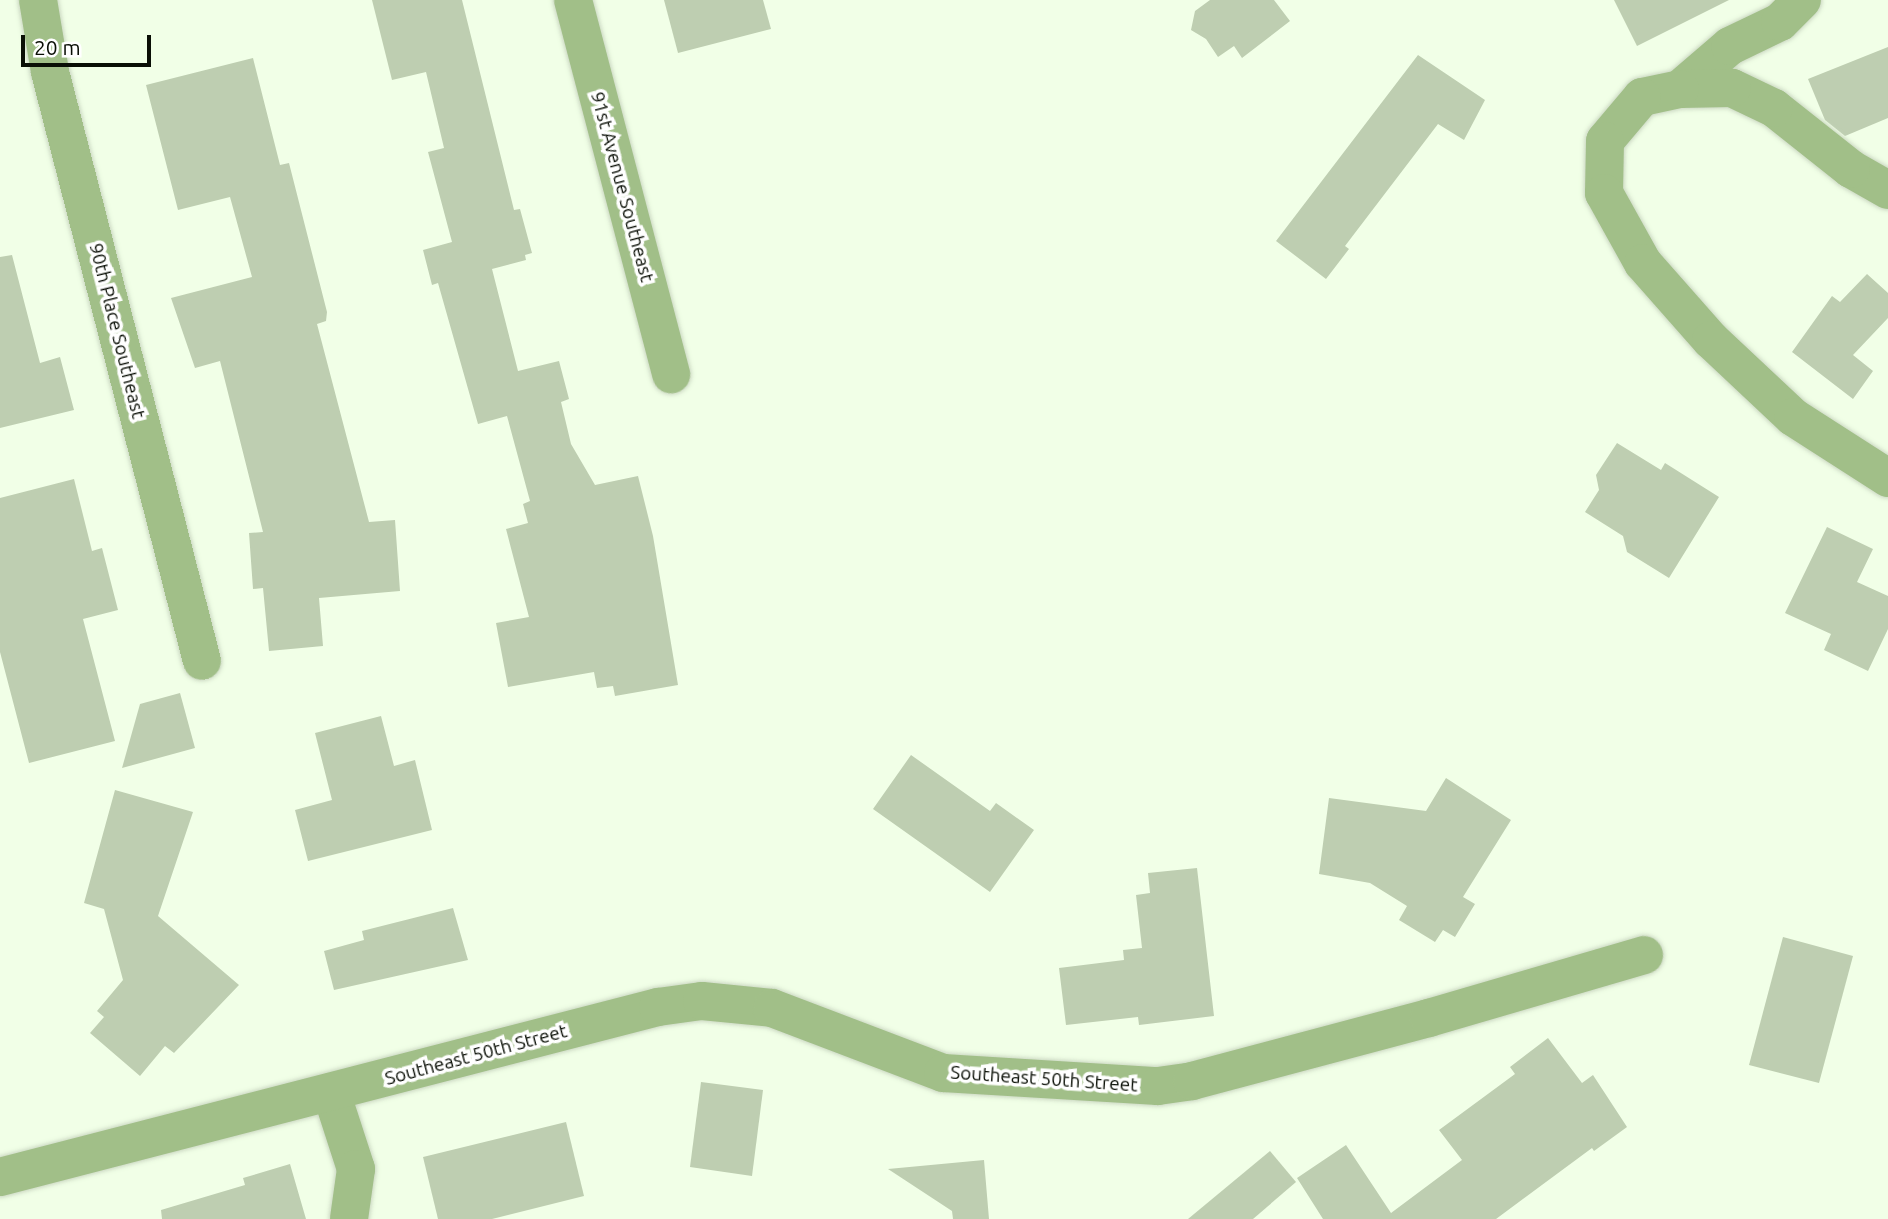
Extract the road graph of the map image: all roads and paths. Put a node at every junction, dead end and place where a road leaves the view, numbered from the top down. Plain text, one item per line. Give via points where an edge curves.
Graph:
1 (38, 0) edge
2 (573, 0) edge
3 (1802, 0) edge
4 (1680, 89) junction
5 (1888, 190) edge
6 (671, 374) dead end
7 (1888, 478) edge
8 (202, 661) dead end
9 (1644, 955) dead end
10 (331, 1092) junction
11 (0, 1177) edge
12 (349, 1219) edge

1 - 8 street, 90th Place Southeast via 50,72
2 - 6 street, 91st Avenue Southeast
3 - 4 street via 1780,22 1730,46
4 - 5 street via 1732,88 1774,108 1851,169
4 - 7 street via 1642,97 1605,141 1604,193 1643,263 1711,340 1793,417
9 - 10 street, Southeast 50th Street via 1192,1082 1158,1086 943,1073 772,1007 702,1001 658,1007
10 - 11 street, Southeast 50th Street
10 - 12 street via 356,1169

